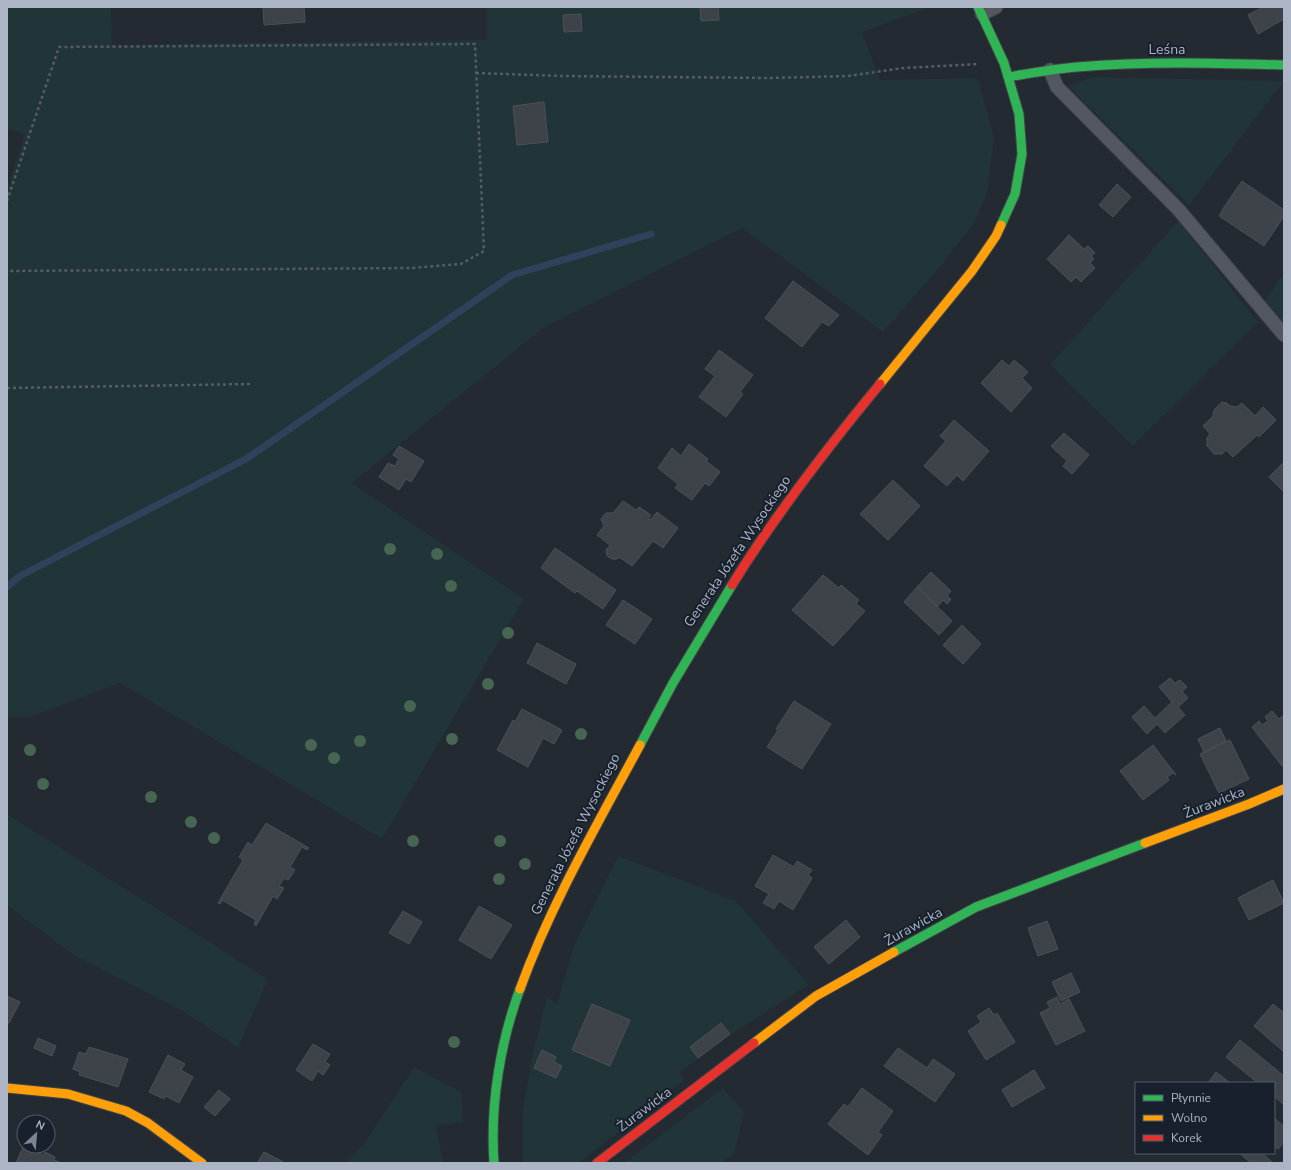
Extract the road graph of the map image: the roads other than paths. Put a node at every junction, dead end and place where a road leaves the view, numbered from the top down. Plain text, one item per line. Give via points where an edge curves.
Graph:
1 (996, 7) edge
2 (980, 11) edge
3 (1284, 65) edge
4 (1050, 70) junction
5 (1008, 77) junction
6 (1284, 335) edge
7 (1284, 788) edge
8 (7, 1088) edge
9 (202, 1163) edge
10 (494, 1163) edge
11 (597, 1163) edge

1 - 2 lane, Generała Józefa Wysockiego
2 - 5 street, Generała Józefa Wysockiego
3 - 4 street, Leśna via 1168,62 1092,65
4 - 5 street, Leśna
4 - 6 lane via 1057,87 1178,209
5 - 10 street, Generała Józefa Wysockiego via 1019,114 1022,154 1015,194 996,236 972,271 784,506 731,584 673,683 553,909 531,958 514,1005 501,1059 495,1104
7 - 11 street, Żurawicka via 1249,804 976,907 816,996
8 - 9 street via 68,1094 126,1111 148,1123

